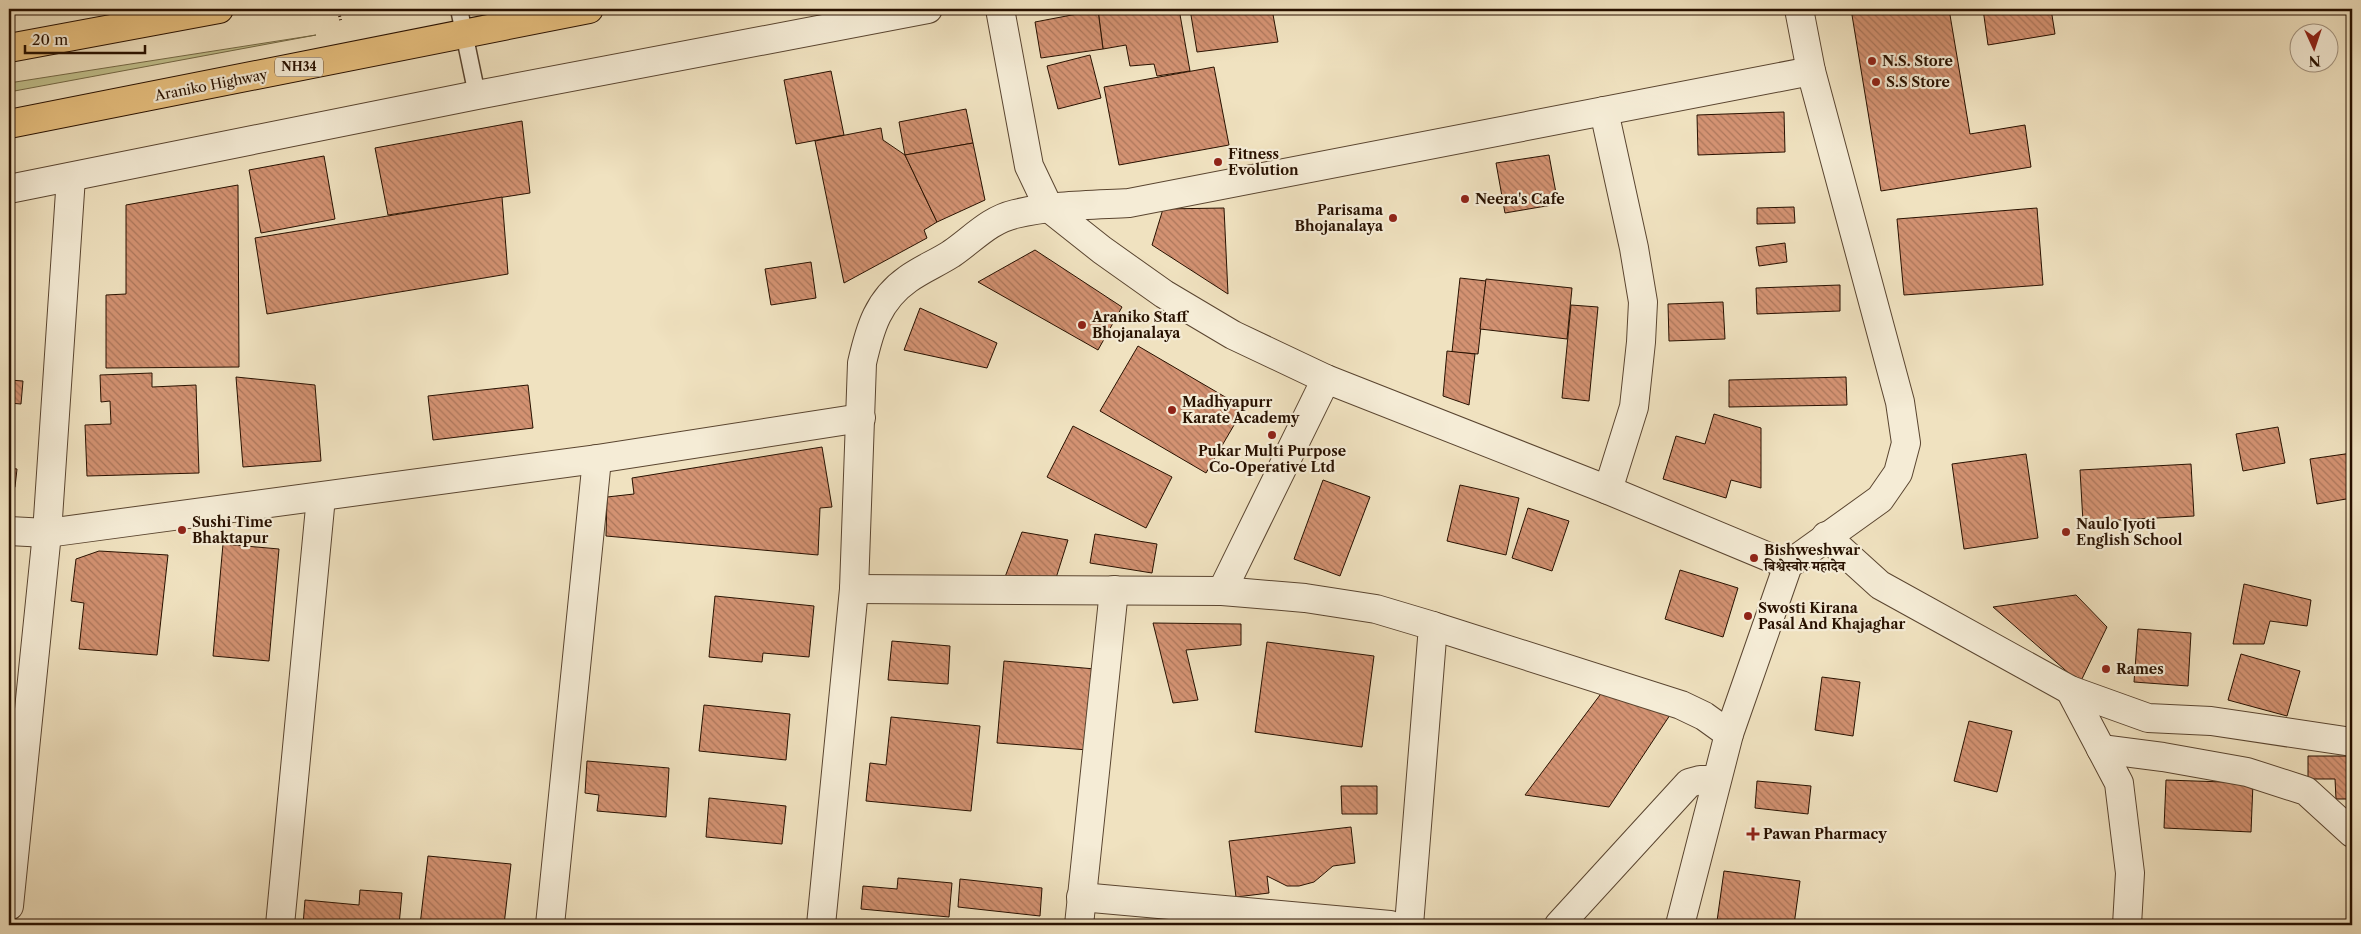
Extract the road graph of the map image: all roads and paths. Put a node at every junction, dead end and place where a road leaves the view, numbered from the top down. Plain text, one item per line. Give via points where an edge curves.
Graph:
1 (219, 9) edge
2 (459, 9) edge
3 (589, 9) edge
4 (928, 9) edge
5 (1000, 9) edge
6 (1800, 9) edge
7 (464, 35) junction
8 (9, 48) edge
9 (1810, 70) junction
10 (477, 95) junction
11 (1604, 111) junction
12 (9, 124) edge
13 (71, 177) junction
14 (9, 189) edge
15 (1049, 208) junction
16 (1326, 380) junction
17 (861, 418) junction
18 (597, 459) junction
19 (1608, 490) junction
20 (321, 496) junction
21 (9, 531) edge
22 (47, 534) junction
23 (1826, 536) junction
24 (1788, 565) junction
25 (854, 590) junction
26 (1114, 590) junction
27 (1222, 591) junction
28 (1433, 626) junction
29 (2070, 690) junction
30 (1729, 734) junction
31 (2352, 742) edge
32 (2102, 749) junction
33 (17, 750) edge
34 (1716, 780) junction
35 (2352, 833) edge
36 (1081, 897) junction
37 (9, 906) edge
38 (280, 925) edge
39 (550, 925) edge
40 (821, 925) edge
41 (1079, 925) edge
42 (1390, 925) edge
43 (1409, 925) edge
44 (1559, 925) edge
45 (1680, 925) edge
46 (2127, 925) edge

1 - 8 highway
2 - 7 lane
3 - 7 highway, Araniko Highway / NH34
4 - 10 street
5 - 15 street via 1029,166
6 - 9 street
7 - 10 lane
7 - 12 highway, Araniko Highway / NH34
9 - 11 street
9 - 23 street via 1900,402 1906,443 1898,473 1880,499
10 - 13 street
11 - 15 street via 1129,203
11 - 19 street via 1643,302 1634,406
13 - 14 street
13 - 22 street
15 - 16 street via 1164,294 1233,334
15 - 17 street via 1014,214 984,227 952,253 908,279 887,298 870,327 862,363
16 - 19 street
16 - 27 street
17 - 18 street
17 - 25 street
18 - 20 street
18 - 39 street
19 - 24 street
20 - 22 street
20 - 38 street
21 - 22 street
22 - 33 street
23 - 24 street
23 - 29 street via 1880,586
24 - 30 street
25 - 26 street
25 - 40 street
26 - 27 street
26 - 36 street
27 - 28 street via 1305,598 1376,609
28 - 30 street via 1681,705
28 - 43 street
29 - 31 street via 2148,718 2211,721
29 - 32 street
30 - 34 street
32 - 35 street via 2248,772 2306,791
32 - 46 street via 2119,784 2130,872
33 - 37 street
34 - 44 street via 1690,783
34 - 45 street
36 - 41 street
36 - 42 street

